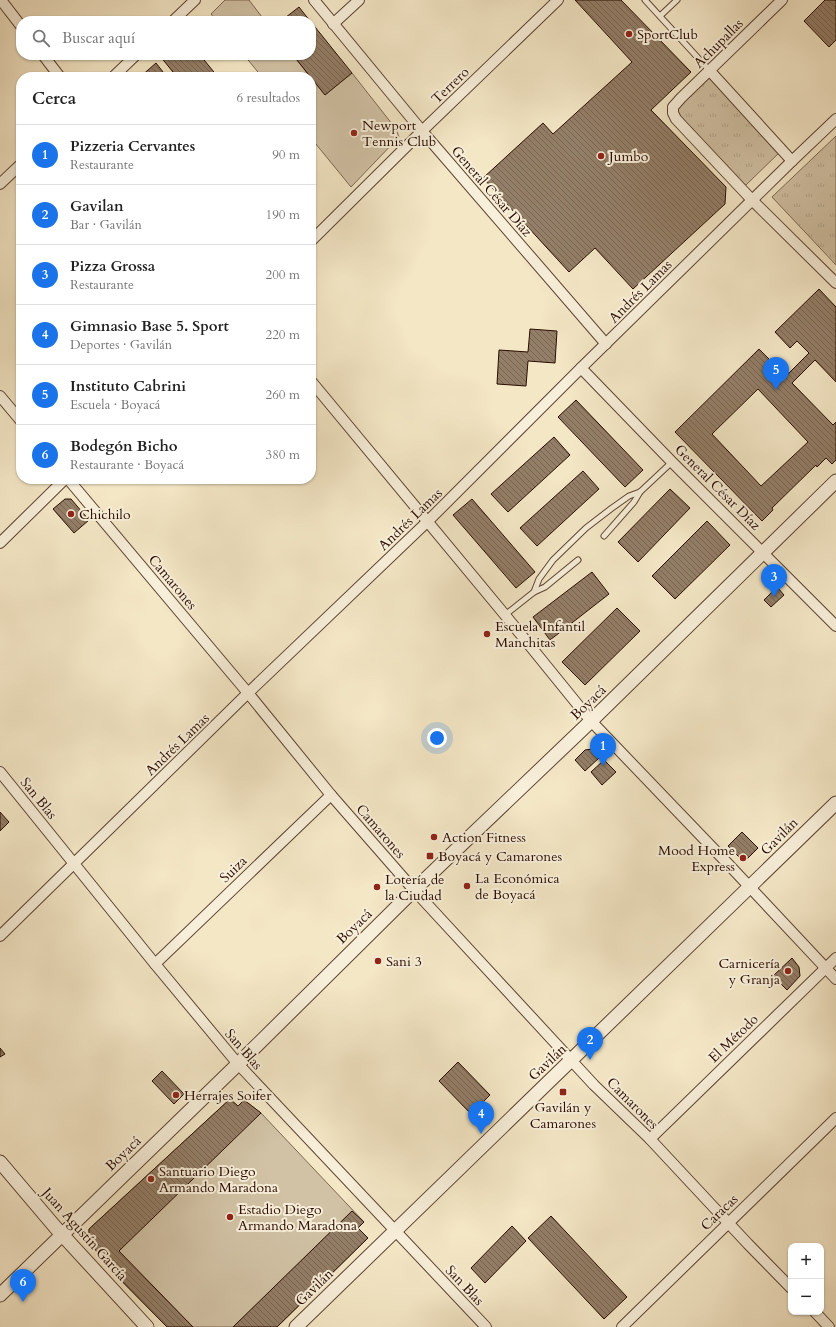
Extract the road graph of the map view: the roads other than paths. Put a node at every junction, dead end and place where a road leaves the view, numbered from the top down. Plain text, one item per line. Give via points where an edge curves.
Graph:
1 (1, 0) edge
2 (195, 0) edge
3 (314, 0) edge
4 (359, 0) edge
5 (558, 0) edge
6 (645, 0) edge
7 (677, 0) edge
8 (782, 0) edge
9 (178, 16) edge
10 (660, 16) junction
11 (16, 20) edge
12 (334, 24) junction
13 (47, 60) edge
14 (131, 60) edge
15 (710, 71) junction
16 (56, 72) edge
17 (118, 72) edge
18 (836, 119) edge
19 (422, 131) junction
20 (792, 161) junction
21 (16, 169) edge
22 (0, 184) edge
23 (752, 200) junction
24 (316, 236) edge
25 (836, 283) edge
26 (606, 344) junction
27 (581, 368) junction
28 (316, 387) edge
29 (0, 396) edge
30 (16, 415) edge
31 (672, 462) junction
32 (836, 482) edge
33 (60, 484) edge
34 (72, 484) edge
35 (640, 492) junction
36 (427, 522) junction
37 (604, 536) dead end
38 (0, 543) edge
39 (763, 552) junction
40 (578, 560) dead end
41 (534, 592) junction
42 (505, 615) junction
43 (836, 626) edge
44 (248, 693) junction
45 (591, 722) junction
46 (0, 772) edge
47 (332, 795) junction
48 (836, 802) edge
49 (74, 864) junction
50 (750, 888) junction
51 (414, 890) junction
52 (0, 936) edge
53 (836, 958) edge
54 (155, 964) junction
55 (826, 968) junction
56 (836, 979) edge
57 (572, 1060) junction
58 (238, 1064) junction
59 (836, 1118) edge
60 (650, 1139) junction
61 (0, 1162) edge
62 (728, 1223) junction
63 (395, 1230) junction
64 (62, 1235) junction
65 (788, 1285) edge
66 (0, 1296) edge
67 (817, 1315) edge
68 (147, 1327) edge
69 (296, 1327) edge
70 (486, 1327) edge
71 (622, 1327) edge
72 (829, 1327) edge

1 - 11 street
2 - 9 street
3 - 12 street, General César Díaz
4 - 12 street
5 - 19 street, Terrero
6 - 10 lane
7 - 10 lane
8 - 15 street, Achupallas
10 - 15 lane
12 - 19 street, General César Díaz
13 - 16 street
14 - 17 street
15 - 20 street
15 - 23 street, Achupallas via 673,107 673,113
18 - 20 street, Andrés Lamas
19 - 24 street, Terrero
19 - 26 street, General César Díaz
20 - 23 street, Andrés Lamas
21 - 22 street
23 - 25 street
23 - 26 street, Andrés Lamas
26 - 27 street, Andrés Lamas
27 - 31 street, General César Díaz
27 - 36 street, Andrés Lamas
28 - 36 street
29 - 30 street
31 - 35 lane
31 - 39 street, General César Díaz
32 - 39 street, Boyacá
33 - 38 street
34 - 44 street, Camarones
35 - 37 lane
35 - 41 lane via 623,500 586,528 553,560 539,579
36 - 42 street
36 - 44 street, Andrés Lamas
39 - 43 street, General César Díaz
39 - 45 street, Boyacá
40 - 41 lane via 545,587
41 - 42 lane
42 - 45 street
44 - 47 street, Camarones
44 - 49 street, Andrés Lamas
45 - 50 street
45 - 51 street, Boyacá
46 - 49 street, San Blas
47 - 51 street, Camarones
47 - 54 street, Suiza
48 - 50 street, Gavilán
49 - 52 street, Andrés Lamas
49 - 54 street, San Blas
50 - 55 street
50 - 57 street, Gavilán
51 - 57 street, Camarones
51 - 58 street, Boyacá
53 - 55 street, El Método
54 - 58 street, San Blas
55 - 56 street
55 - 60 street, El Método
57 - 60 street, Camarones
57 - 63 street, Gavilán
58 - 63 street, San Blas
58 - 64 street, Boyacá
59 - 62 street, Caracas
60 - 62 street, Camarones
61 - 64 street, Juan Agustín García
62 - 65 street, Camarones
62 - 71 street, Caracas
63 - 69 street, Gavilán
63 - 70 street, San Blas
64 - 66 street, Boyacá
64 - 68 street, Juan Agustín García
67 - 72 street

